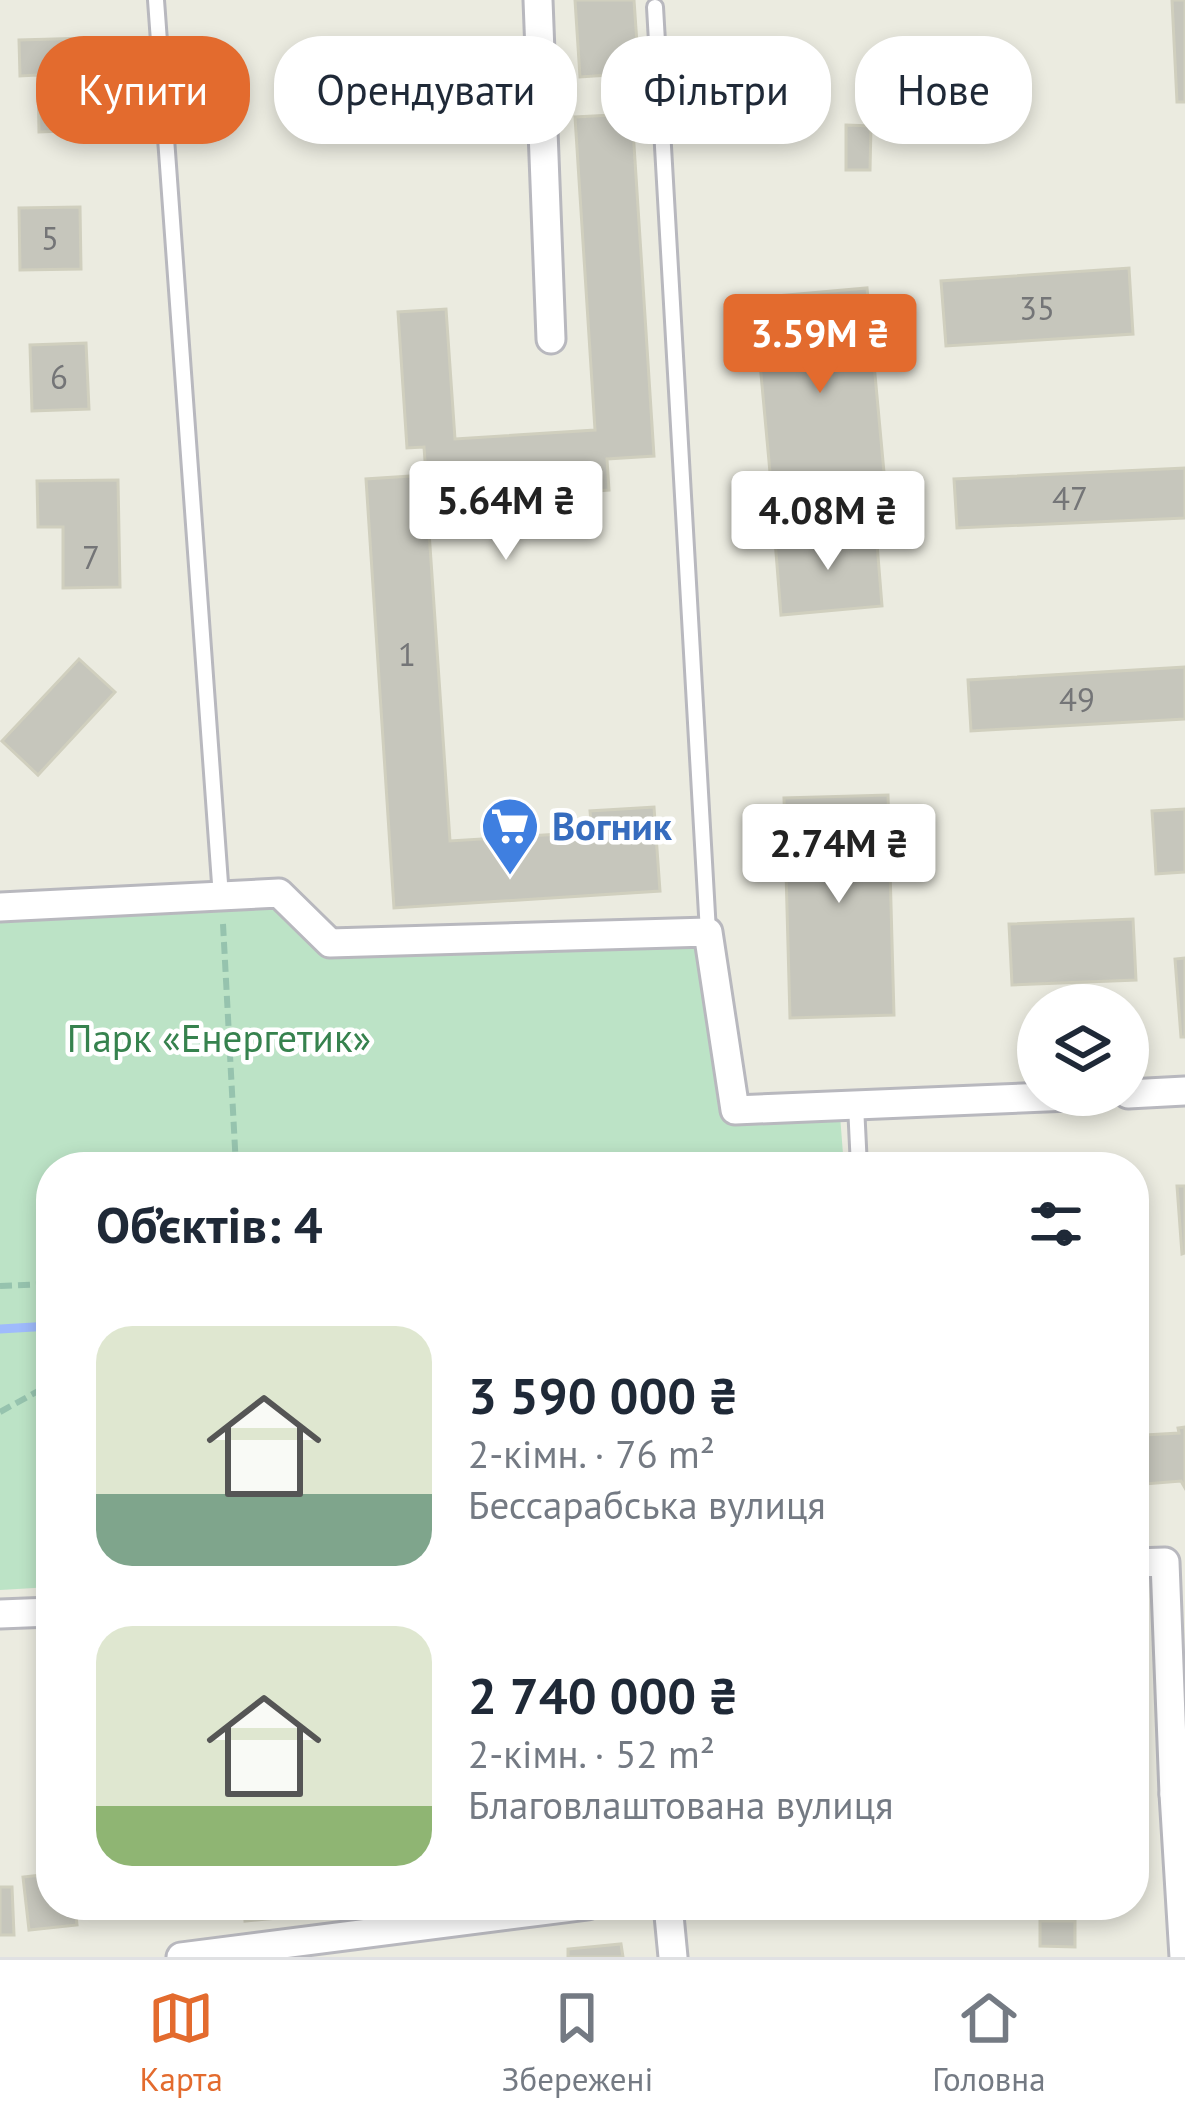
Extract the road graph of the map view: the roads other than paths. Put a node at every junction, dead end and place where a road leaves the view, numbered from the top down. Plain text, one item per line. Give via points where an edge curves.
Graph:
1 (156, 0) edge
2 (538, 0) edge
3 (655, 7) dead end
4 (551, 340) dead end
5 (221, 896) junction
6 (0, 907) edge
7 (708, 932) junction
8 (1185, 1091) edge
9 (1149, 1093) edge
10 (1017, 1098) edge
11 (856, 1105) junction
12 (858, 1152) edge
13 (1149, 1563) edge
14 (36, 1613) edge
15 (0, 1614) edge
16 (1180, 1793) edge
17 (471, 1920) edge
18 (669, 1920) edge
19 (181, 1957) edge
20 (673, 1957) edge
21 (1184, 1957) edge

1 - 5 lane
2 - 4 street
3 - 7 lane
5 - 6 street
5 - 7 street via 279,893 330,943
7 - 11 street via 735,1110
8 - 9 street
10 - 11 street
11 - 12 lane
13 - 16 street via 1165,1562
14 - 15 street
16 - 21 street
17 - 19 street
18 - 20 street

